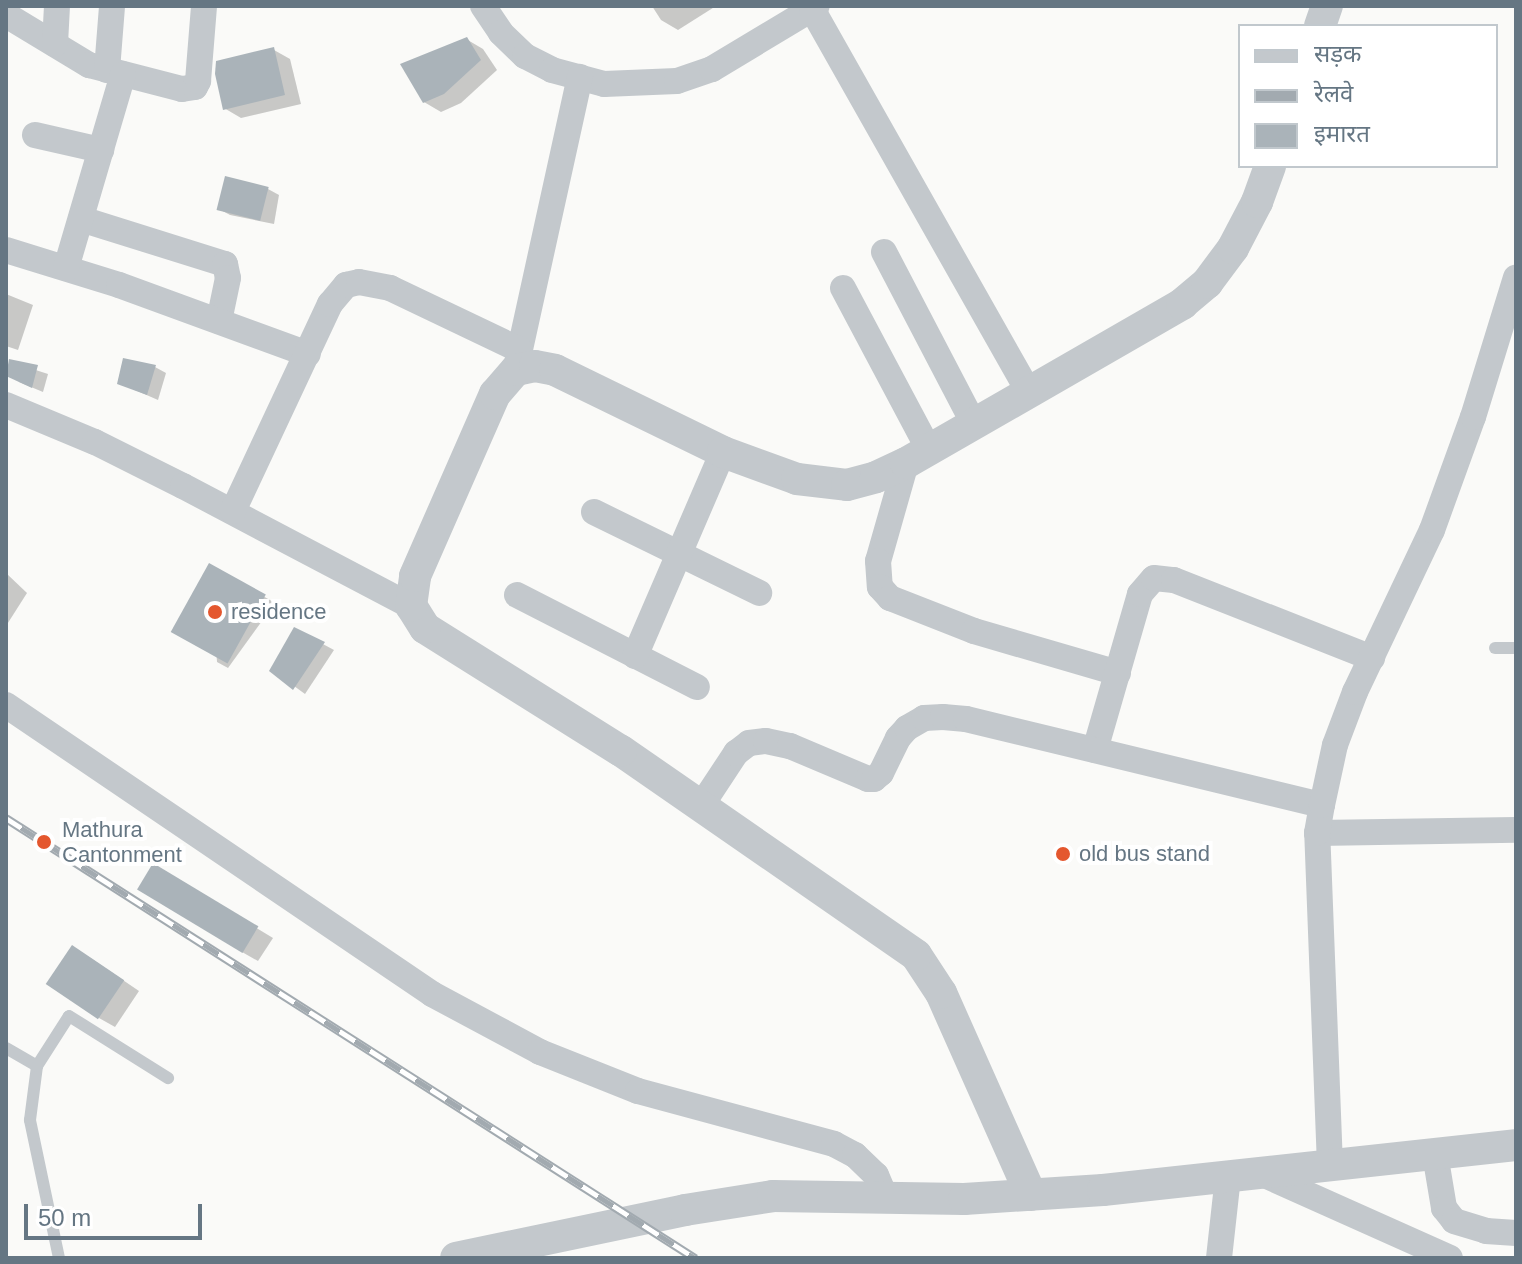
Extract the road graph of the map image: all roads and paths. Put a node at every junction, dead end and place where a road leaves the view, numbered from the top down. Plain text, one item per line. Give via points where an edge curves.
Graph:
1 (57, 6) edge
2 (112, 6) edge
3 (204, 6) edge
4 (483, 6) edge
5 (814, 7) edge
6 (6, 15) edge
7 (55, 44) junction
8 (115, 72) junction
9 (580, 77) junction
10 (35, 135) dead end
11 (101, 150) junction
12 (1269, 168) edge
13 (81, 219) junction
14 (6, 250) edge
15 (884, 252) dead end
16 (66, 268) junction
17 (1516, 277) edge
18 (843, 288) dead end
19 (219, 321) junction
20 (308, 354) junction
21 (518, 360) junction
22 (1029, 392) junction
23 (6, 405) edge
24 (973, 422) junction
25 (723, 452) junction
26 (918, 456) junction
27 (233, 511) junction
28 (594, 512) dead end
29 (678, 555) junction
30 (759, 593) dead end
31 (517, 595) dead end
32 (411, 606) junction
33 (1495, 648) dead end
34 (1516, 648) edge
35 (635, 656) junction
36 (1372, 658) junction
37 (1118, 673) junction
38 (697, 687) dead end
39 (6, 705) edge
40 (1095, 750) junction
41 (1322, 805) junction
42 (701, 806) junction
43 (1516, 830) edge
44 (1317, 833) junction
45 (6, 1048) edge
46 (37, 1066) junction
47 (168, 1078) dead end
48 (1516, 1145) edge
49 (1435, 1154) junction
50 (1330, 1166) junction
51 (1260, 1173) junction
52 (1228, 1177) junction
53 (1031, 1195) junction
54 (886, 1198) junction
55 (1516, 1233) edge
56 (59, 1258) edge
57 (458, 1258) edge
58 (1219, 1258) edge
59 (1450, 1258) edge

1 - 7 street
2 - 8 street
3 - 8 street via 195,87 182,89
4 - 9 street via 525,56
5 - 9 street via 712,69 677,81 604,84
5 - 22 street
6 - 7 street
7 - 8 street via 89,65
8 - 11 street
9 - 21 street
10 - 11 street
11 - 13 street
12 - 22 street via 1233,248 1207,283 1182,304
13 - 16 street
13 - 19 street via 225,264 228,278
14 - 16 street
15 - 24 street
16 - 19 street
17 - 36 street via 1432,530
18 - 26 street
19 - 20 street
20 - 21 street via 330,304 346,285 359,282 390,288
20 - 27 street
21 - 25 street via 555,370
21 - 32 street via 490,404 415,576
22 - 24 street
23 - 27 street via 95,442
24 - 26 street
25 - 26 street via 823,485 847,485
25 - 29 street
26 - 37 street via 878,561 880,587 890,598 974,631
27 - 32 street
28 - 29 street
29 - 30 street
29 - 35 street
31 - 35 street
32 - 42 street via 425,628
33 - 34 lane
35 - 38 street
36 - 37 street via 1163,577 1148,582 1140,594
36 - 41 street via 1335,745
37 - 40 street
39 - 54 street via 432,994 540,1052 638,1091 834,1144 876,1175
40 - 41 street
40 - 42 street via 966,719 924,718 907,728 881,773 868,779 790,746 749,743 736,753
41 - 44 street
42 - 53 street via 916,955 941,993
43 - 44 street
44 - 50 street
45 - 46 lane
46 - 47 lane via 69,1016
46 - 56 lane via 30,1120
48 - 49 street
49 - 50 street
49 - 55 street via 1444,1208 1454,1221
50 - 51 street
51 - 52 street
51 - 59 street
52 - 53 street
52 - 58 street
53 - 54 street
54 - 57 street via 773,1196

